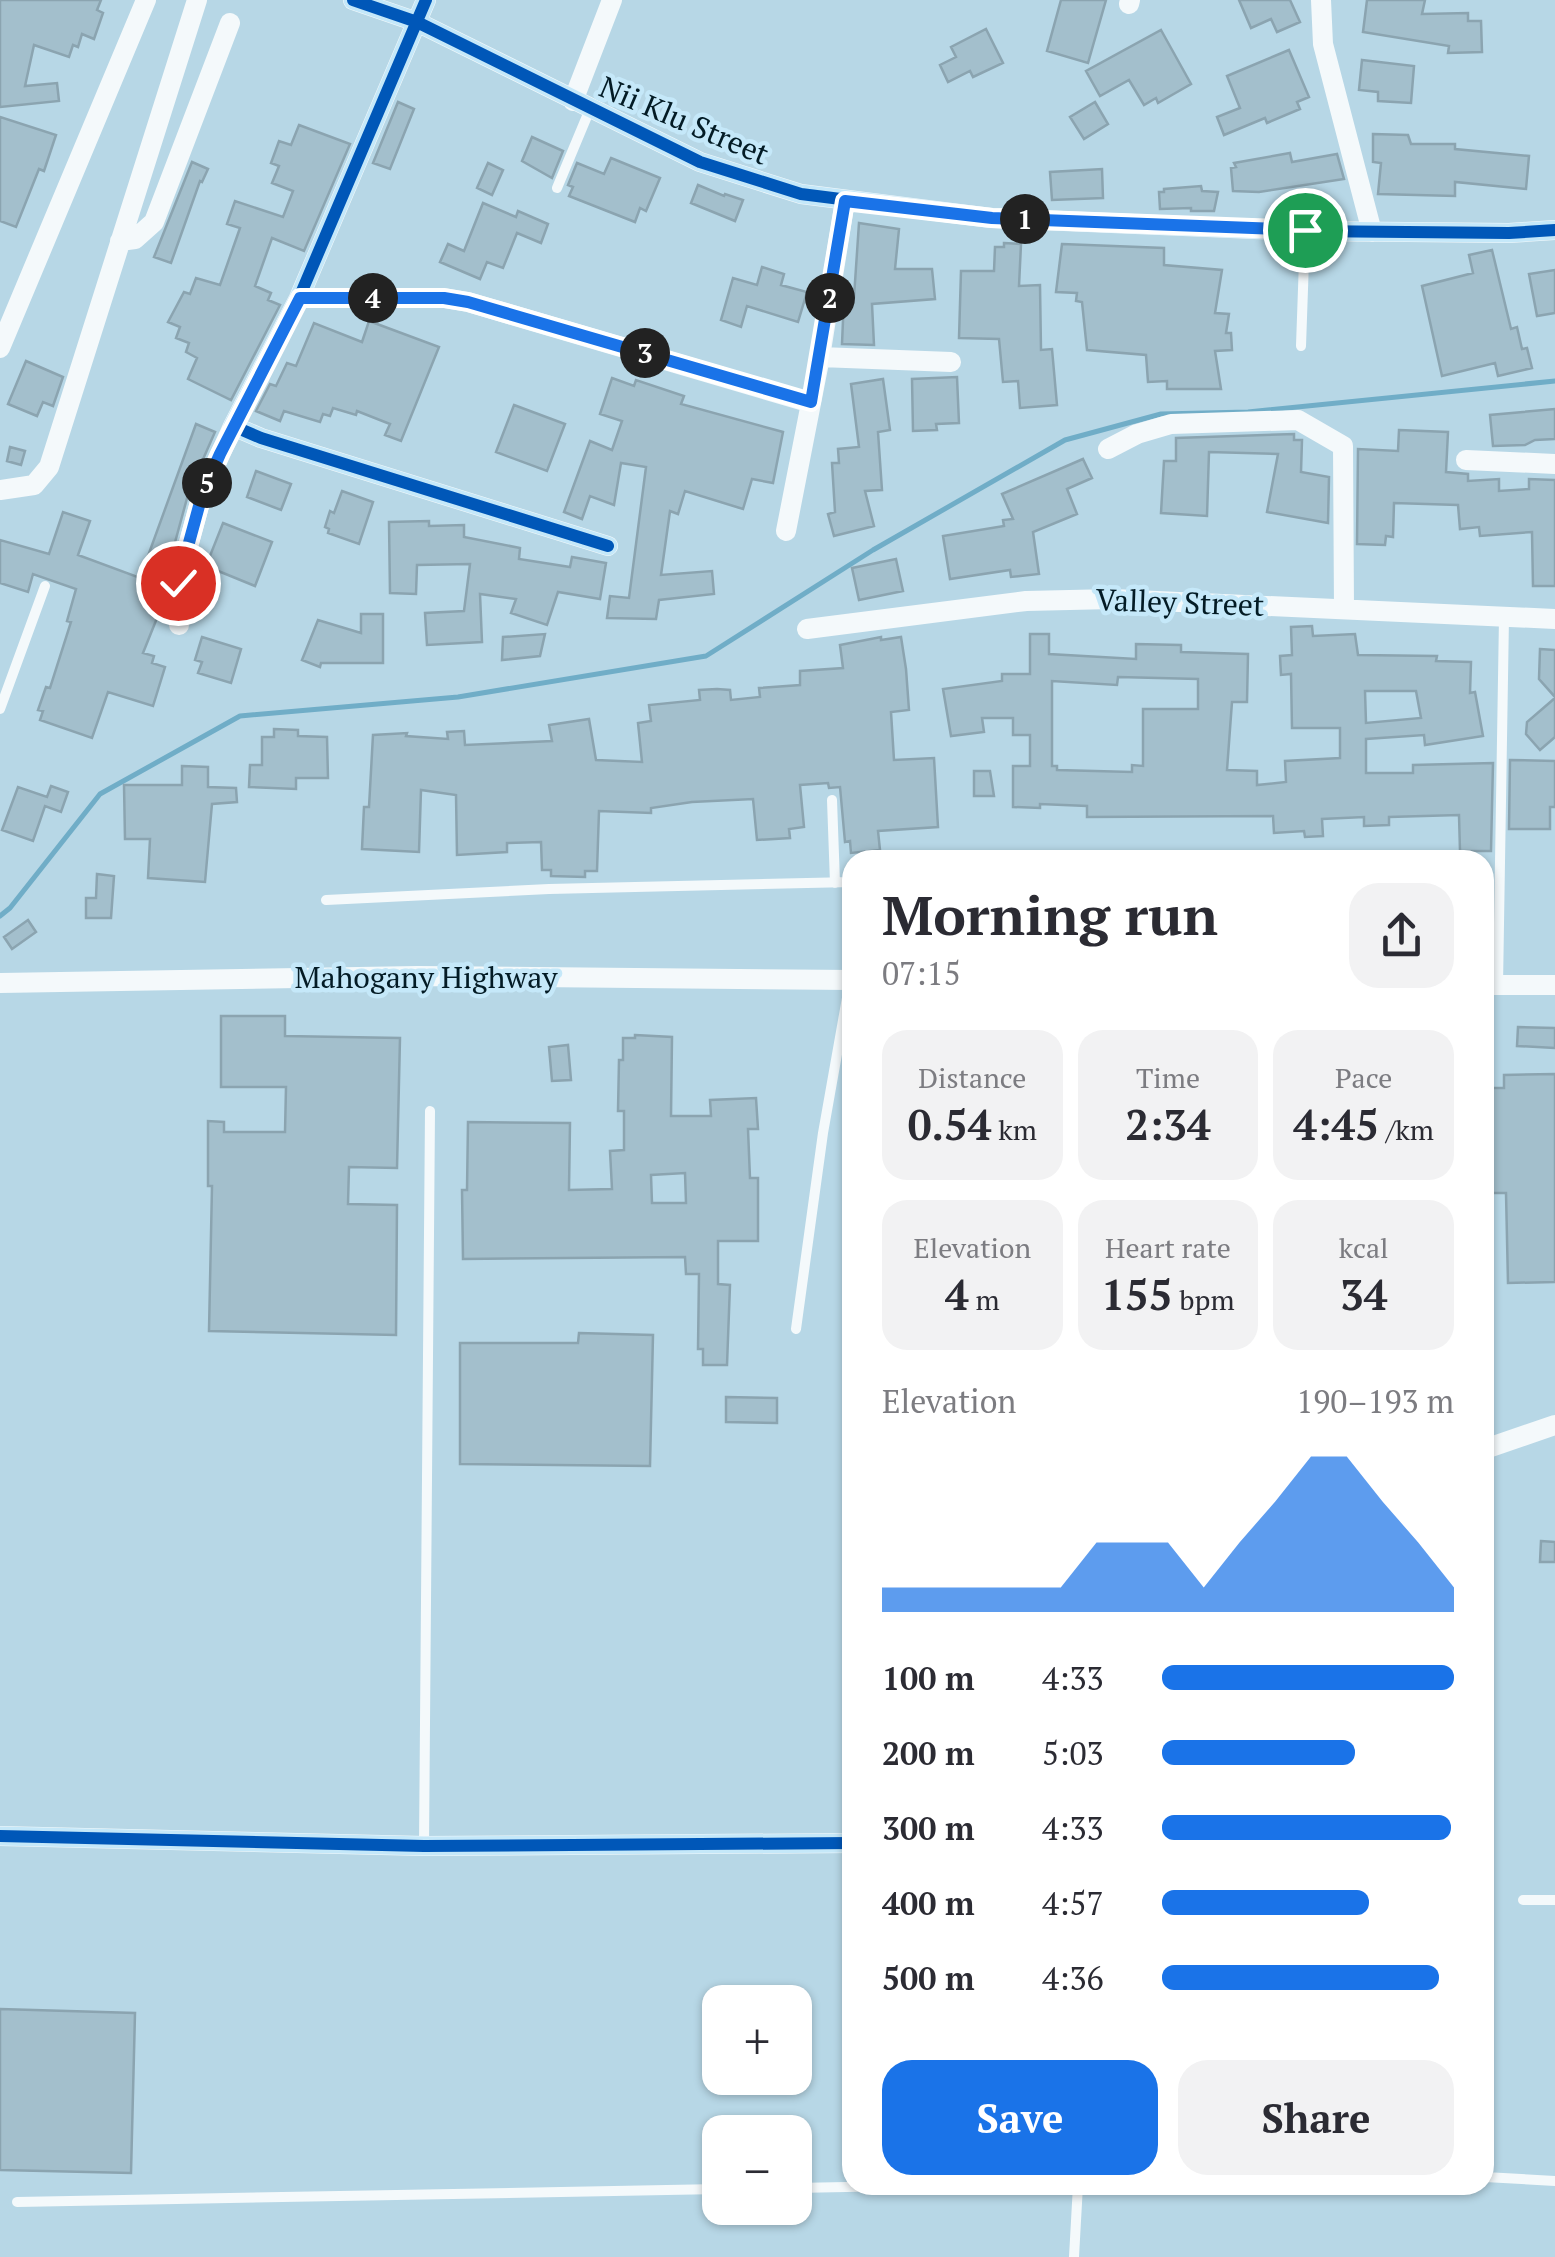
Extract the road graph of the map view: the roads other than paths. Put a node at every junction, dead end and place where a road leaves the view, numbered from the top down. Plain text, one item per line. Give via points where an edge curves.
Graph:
1 (146, 0) edge
2 (197, 0) edge
3 (353, 0) edge
4 (426, 0) edge
5 (612, 0) edge
6 (1321, 0) edge
7 (417, 22) junction
8 (230, 23) dead end
9 (582, 105) junction
10 (557, 188) dead end
11 (845, 201) junction
12 (1305, 230) junction
13 (1555, 230) edge
14 (1372, 232) junction
15 (120, 240) junction
16 (300, 298) junction
17 (1301, 346) dead end
18 (0, 348) edge
19 (820, 357) junction
20 (952, 362) dead end
21 (811, 402) junction
22 (234, 426) junction
23 (1108, 448) dead end
24 (1466, 460) dead end
25 (1555, 464) edge
26 (0, 490) edge
27 (786, 531) dead end
28 (608, 546) dead end
29 (45, 586) dead end
30 (1344, 608) junction
31 (1504, 616) junction
32 (1555, 619) edge
33 (179, 625) dead end
34 (807, 629) dead end
35 (0, 709) edge
36 (832, 800) dead end
37 (835, 882) junction
38 (842, 882) edge
39 (326, 900) dead end
40 (1494, 906) edge
41 (1499, 906) junction
42 (1494, 956) edge
43 (842, 980) edge
44 (0, 983) edge
45 (1555, 985) edge
46 (1494, 986) edge
47 (842, 1033) edge
48 (430, 1111) dead end
49 (796, 1329) dead end
50 (1555, 1425) edge
51 (1494, 1446) edge
52 (0, 1836) edge
53 (842, 1843) edge
54 (424, 1846) junction
55 (1524, 1900) dead end
56 (1555, 1900) edge
57 (1494, 2178) edge
58 (1555, 2181) edge
59 (842, 2187) edge
60 (812, 2188) edge
61 (702, 2189) edge
62 (1077, 2195) edge
63 (17, 2202) dead end
64 (1074, 2257) edge

1 - 18 street
2 - 15 street
3 - 7 street, Nii Klu Street
4 - 7 street
5 - 9 street
6 - 14 street via 1323,44
7 - 9 street, Nii Klu Street
7 - 16 street
8 - 15 street via 154,222 135,239
9 - 10 lane
9 - 11 street, Nii Klu Street via 700,162
11 - 12 street, Nii Klu Street via 992,218
11 - 19 street
12 - 14 street, Nii Klu Street
12 - 17 lane
13 - 14 street, Nii Klu Street
15 - 26 street via 49,468 34,485
16 - 21 street via 468,302
16 - 22 street
19 - 20 street
19 - 21 street
21 - 27 street
22 - 28 street
22 - 33 street via 192,530 178,583
23 - 30 street via 1171,424 1298,420 1344,446
24 - 25 street
29 - 35 lane
30 - 31 street, Valley Street
30 - 34 street, Valley Street via 1026,602
31 - 32 street, Valley Street
31 - 41 lane
36 - 37 lane
37 - 38 lane
37 - 39 lane
40 - 41 lane
41 - 42 lane
43 - 44 street, Mahogany Highway via 418,976
45 - 46 street
47 - 49 lane
48 - 54 lane
50 - 51 street
52 - 54 street
53 - 54 street
55 - 56 lane
57 - 58 lane
59 - 60 lane
61 - 63 lane
62 - 64 lane

